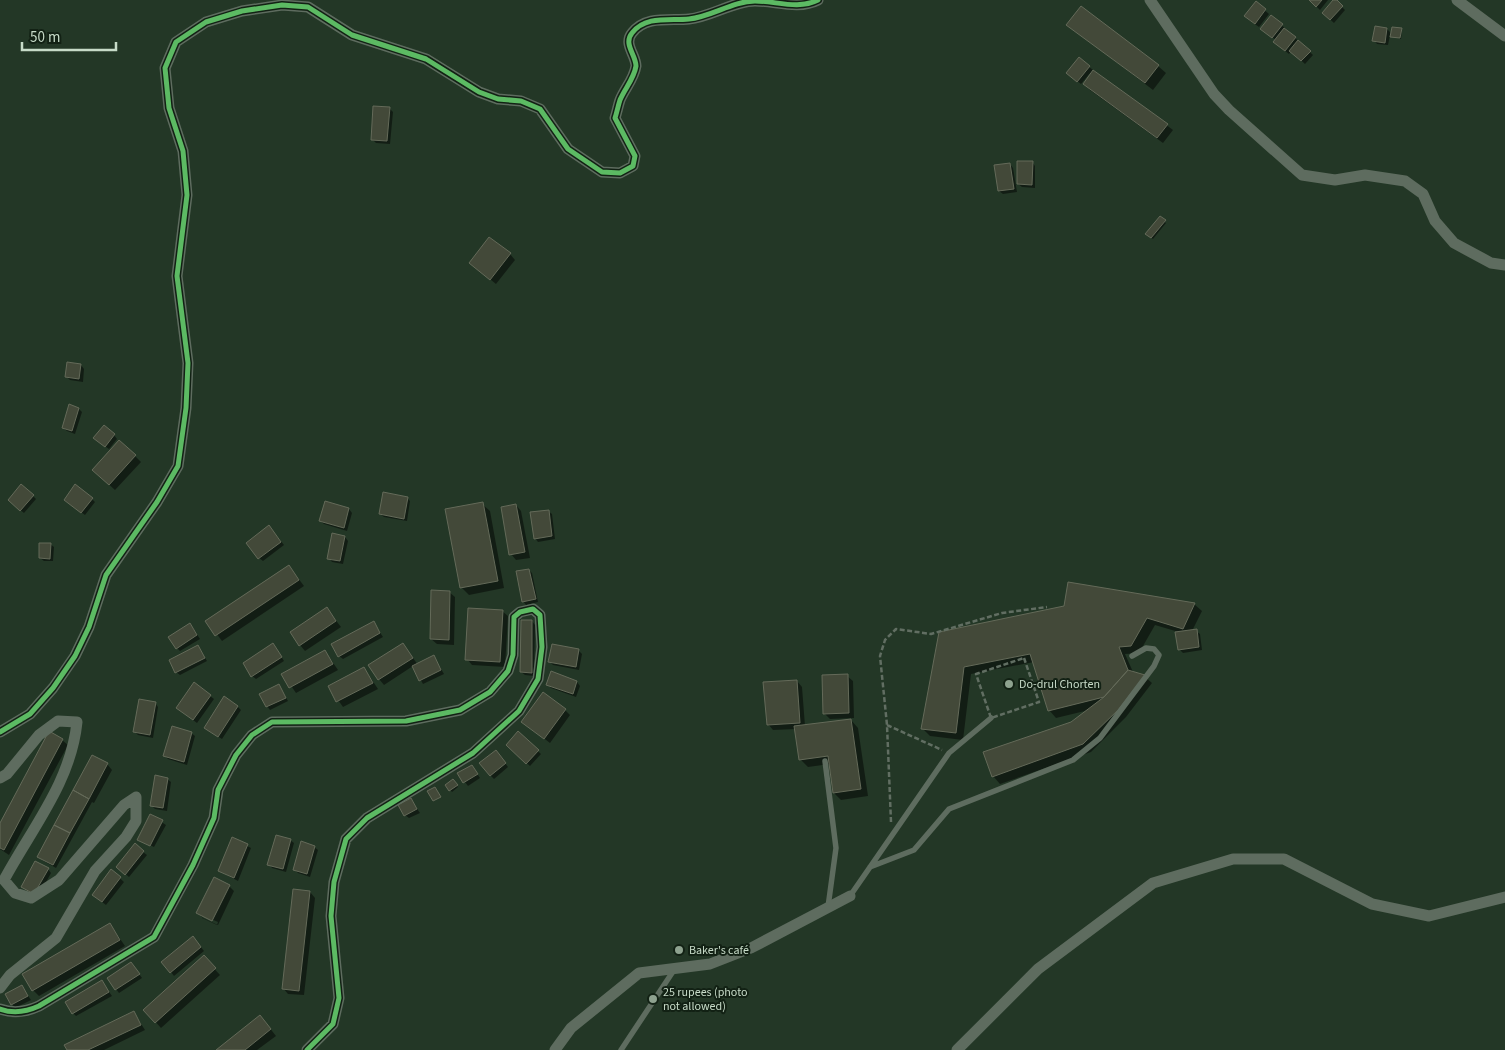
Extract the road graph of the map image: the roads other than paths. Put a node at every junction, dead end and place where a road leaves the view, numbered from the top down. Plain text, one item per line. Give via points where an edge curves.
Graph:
1 (818, 0) edge
2 (1150, 0) edge
3 (1457, 0) edge
4 (1505, 36) edge
5 (1505, 265) edge
6 (1132, 656) dead end
7 (990, 718) road end
8 (0, 732) edge
9 (825, 761) dead end
10 (0, 778) edge
11 (870, 867) junction
12 (850, 896) joint
13 (1505, 897) edge
14 (828, 909) junction
15 (675, 968) junction
16 (0, 988) edge
17 (0, 1009) edge
18 (307, 1050) edge
19 (555, 1050) edge
20 (621, 1050) edge
21 (957, 1050) edge

1 - 8 street via 790,5 770,0 747,1 689,19 665,18 647,22 631,34 628,44 636,64 615,118 635,156 633,166 620,173 602,172 568,149 540,109 521,101 498,99 479,92 426,59 352,35 308,7 282,5 242,11 206,22 176,42 165,68 169,108 183,151 188,195 176,276 188,363 178,466 158,502 106,575 75,656 30,714
2 - 5 street via 1214,94 1302,176 1334,180 1365,175 1405,181 1424,194 1436,221 1454,243 1491,263
3 - 4 street
6 - 11 lane via 1146,648 1154,649 1160,655 1100,738 1073,760 950,809 914,850
7 - 11 lane via 949,753
9 - 14 lane via 836,848
10 - 16 street via 39,735 58,721 77,722 70,762 59,787 4,880 15,893 30,898 59,880 124,805 136,797 137,805 136,820 126,837 95,872 56,938 10,975
11 - 12 lane
12 - 14 street
13 - 21 street via 1429,916 1372,904 1284,859 1233,859 1152,883 1038,969
14 - 15 street via 751,948 710,964
15 - 19 street via 639,973 571,1028
15 - 20 lane
17 - 18 street via 28,1011 39,1006 154,938 214,818 218,790 236,755 252,735 272,722 406,721 460,710 490,692 508,671 513,655 514,617 533,609 540,616 542,647 538,679 520,711 473,753 367,818 346,839 334,882 331,916 339,998 333,1024

